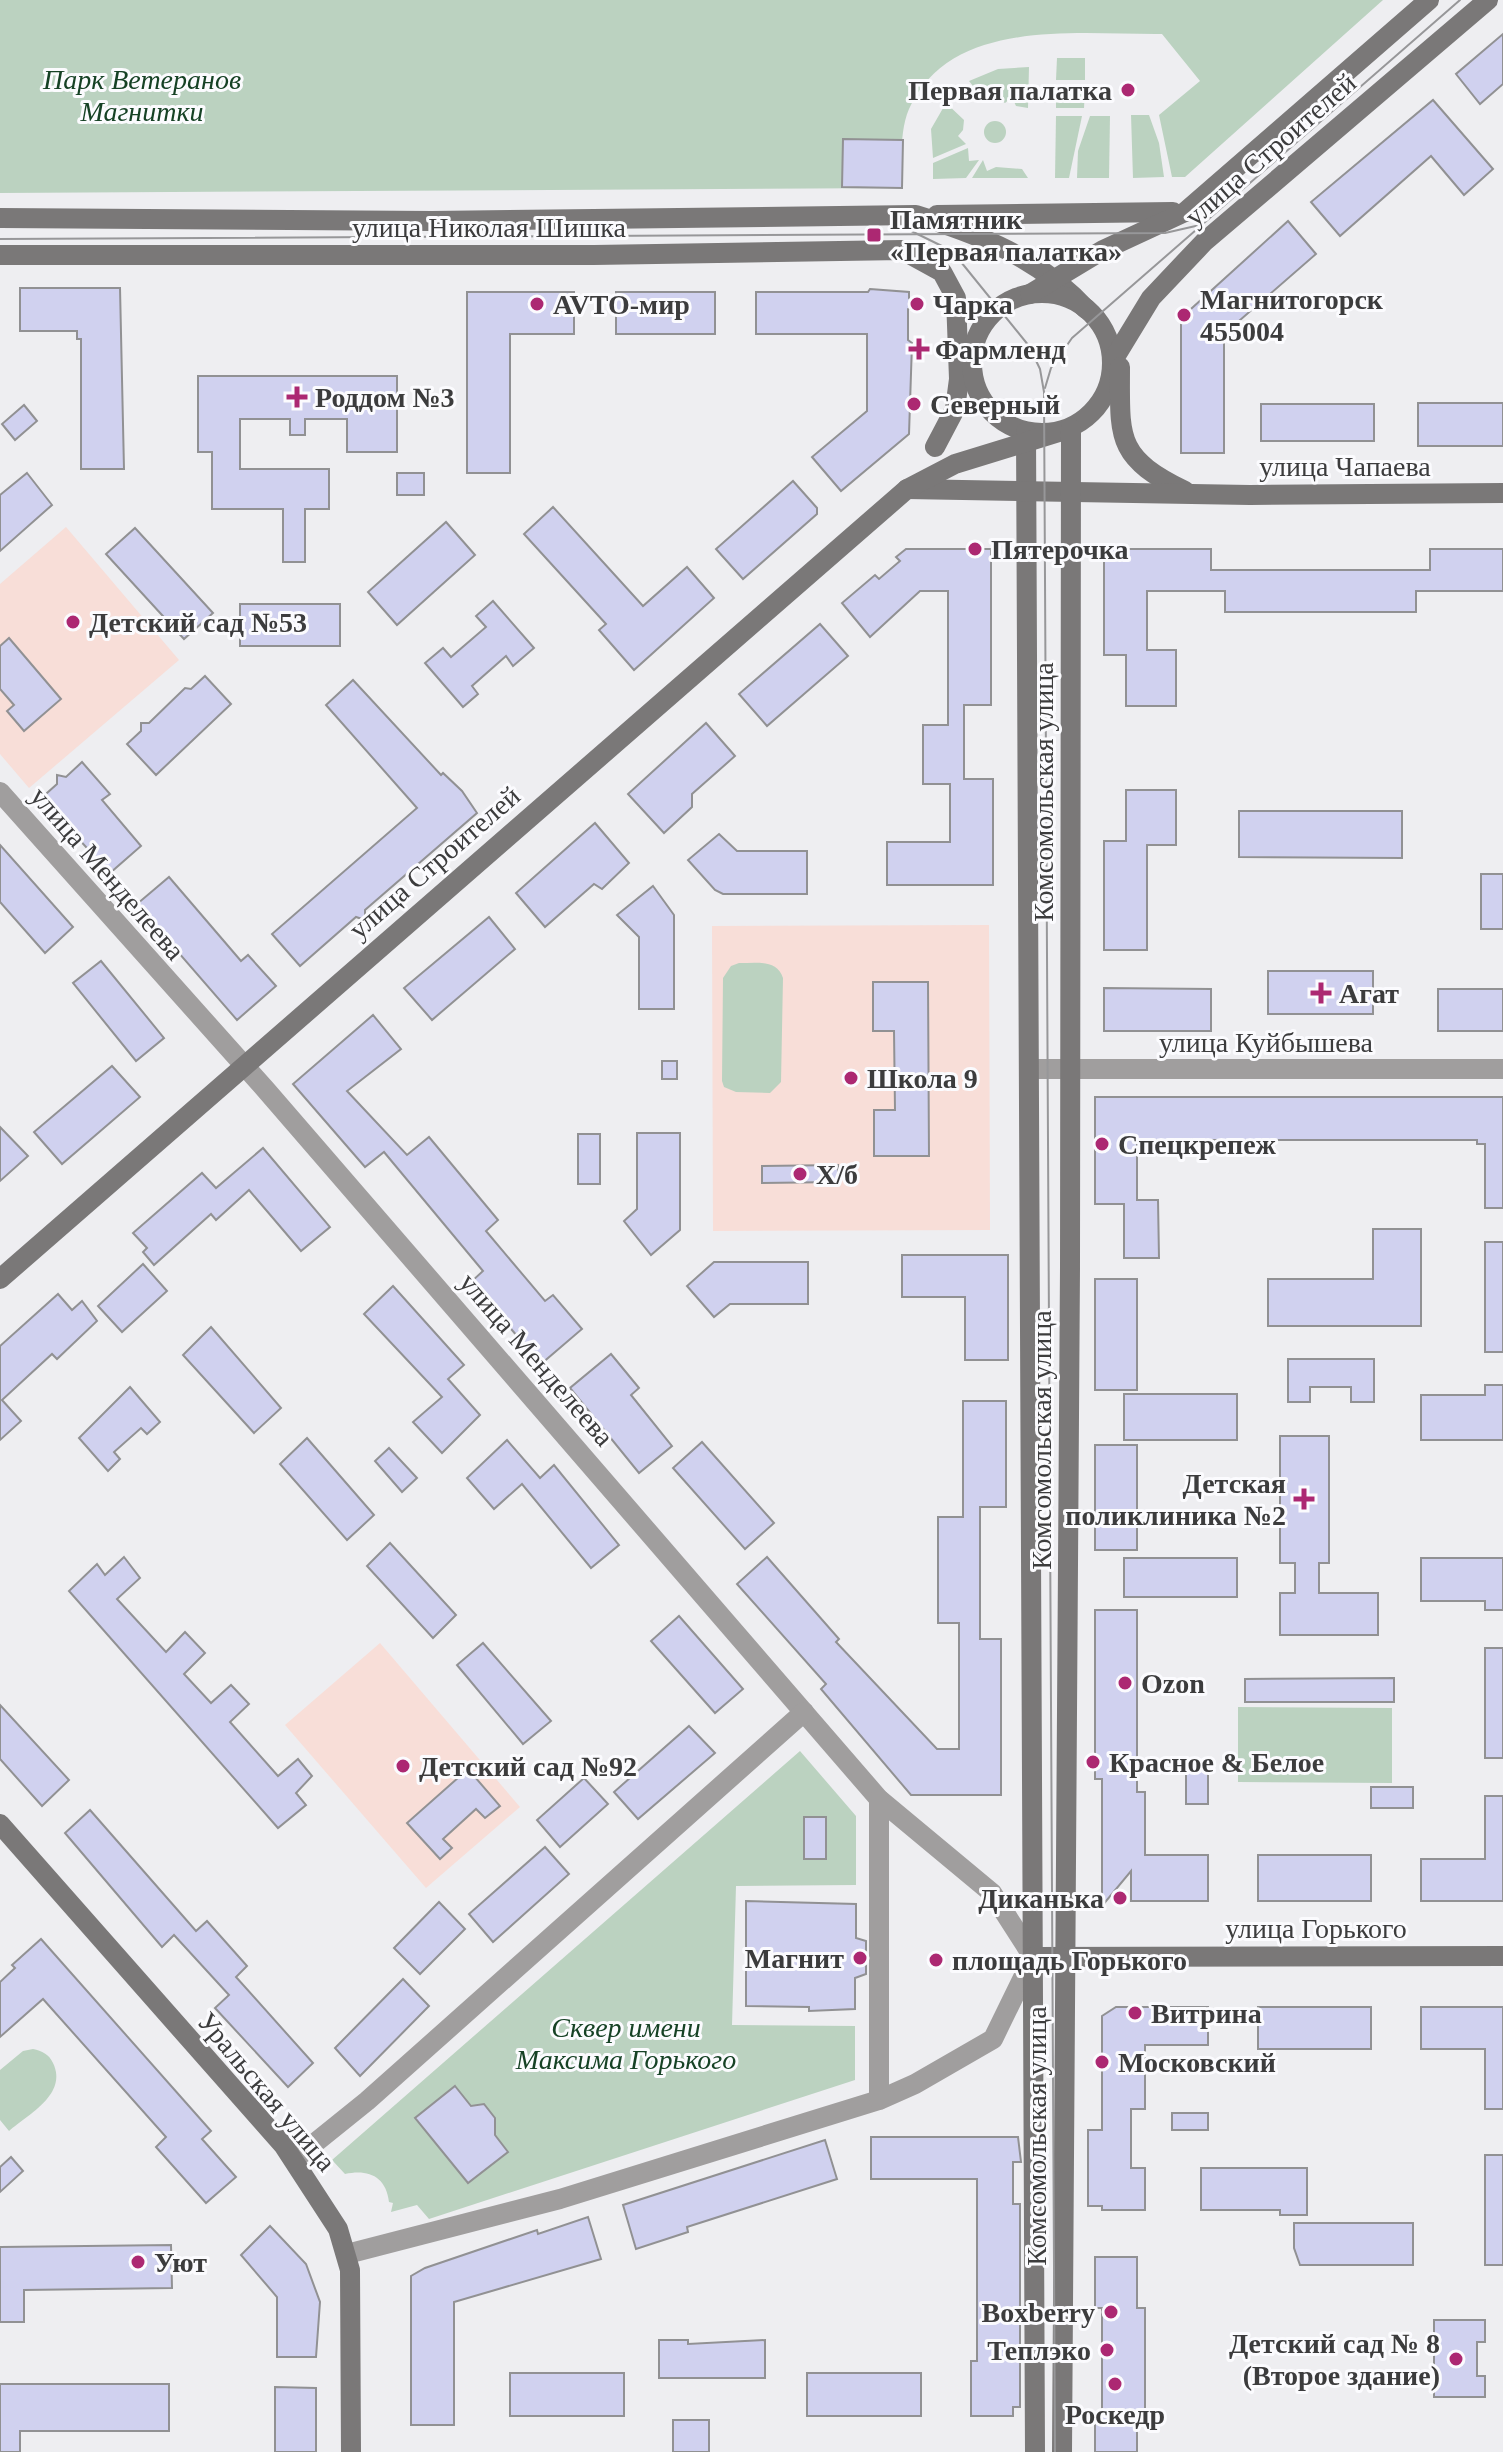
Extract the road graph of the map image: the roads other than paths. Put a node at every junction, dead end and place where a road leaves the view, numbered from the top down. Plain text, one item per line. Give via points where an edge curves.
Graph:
1 (1429, 0) edge
2 (1488, 0) edge
3 (1185, 212) junction
4 (916, 215) junction
5 (0, 218) edge
6 (161, 220) junction
7 (432, 221) junction
8 (0, 255) edge
9 (161, 255) junction
10 (432, 255) junction
11 (1055, 279) junction
12 (1030, 294) junction
13 (956, 298) junction
14 (1086, 309) junction
15 (1129, 331) junction
16 (1112, 362) junction
17 (968, 365) junction
18 (1109, 384) junction
19 (1065, 430) junction
20 (1026, 436) junction
21 (1122, 440) junction
22 (907, 489) junction
23 (1026, 493) junction
24 (1071, 493) junction
25 (1188, 493) junction
26 (1503, 493) edge
27 (0, 792) edge
28 (244, 1066) junction
29 (1029, 1069) junction
30 (1070, 1069) junction
31 (1503, 1069) edge
32 (0, 1279) edge
33 (804, 1712) junction
34 (879, 1799) junction
35 (0, 1824) edge
36 (1503, 1956) edge
37 (1033, 1957) junction
38 (1065, 1957) junction
39 (879, 2100) junction
40 (295, 2159) junction
41 (347, 2254) junction
42 (351, 2452) edge
43 (1035, 2452) edge
44 (1062, 2452) edge

1 - 3 main road, улица Строителей
2 - 15 main road, улица Строителей via 1204,242 1151,298
3 - 4 main road, улица Николая Шишка
3 - 11 main road, улица Строителей via 1149,226
4 - 7 main road, улица Николая Шишка
4 - 11 main road, улица Николая Шишка via 983,236
5 - 6 main road, улица Николая Шишка
6 - 7 main road, улица Николая Шишка
6 - 9 main road
7 - 10 main road
8 - 9 main road, улица Николая Шишка
9 - 10 main road, улица Николая Шишка
10 - 13 main road, улица Николая Шишка via 902,250 942,272
11 - 12 main road, улица Строителей
11 - 14 main road, улица Николая Шишка
12 - 14 main road via 1058,295
12 - 17 main road via 994,313
13 - 17 main road
13 - 17 main road, улица Николая Шишка
14 - 16 main road via 1104,332
15 - 16 main road, улица Строителей
15 - 21 main road via 1120,360
16 - 18 main road
17 - 20 main road via 989,410
17 - 22 main road, улица Строителей via 955,409
18 - 19 main road via 1094,411
18 - 21 main road, улица Чапаева
19 - 20 main road
19 - 24 main road, Комсомольская улица
20 - 22 main road, улица Строителей
20 - 23 main road, Комсомольская улица
21 - 25 main road, улица Чапаева via 1155,477
22 - 23 main road, улица Чапаева
22 - 28 main road, улица Строителей
23 - 24 main road, улица Чапаева
23 - 29 main road, Комсомольская улица
24 - 25 main road, улица Чапаева
24 - 30 main road, Комсомольская улица
25 - 26 main road, улица Чапаева
27 - 28 street, улица Менделеева
28 - 32 main road, улица Строителей
28 - 33 street, улица Менделеева
29 - 30 street, улица Куйбышева
29 - 37 main road, Комсомольская улица
30 - 31 street, улица Куйбышева
30 - 38 main road, Комсомольская улица
33 - 34 street, улица Менделеева
33 - 40 street
34 - 37 street, улица Менделеева via 992,1893
34 - 39 street
35 - 40 main road, Уральская улица
36 - 38 main road, улица Горького
37 - 38 main road, улица Горького
37 - 39 street via 993,2039
37 - 43 main road, Комсомольская улица
38 - 44 main road, Комсомольская улица
39 - 41 street via 560,2199
40 - 41 main road, Уральская улица via 338,2229
41 - 42 main road, Уральская улица

